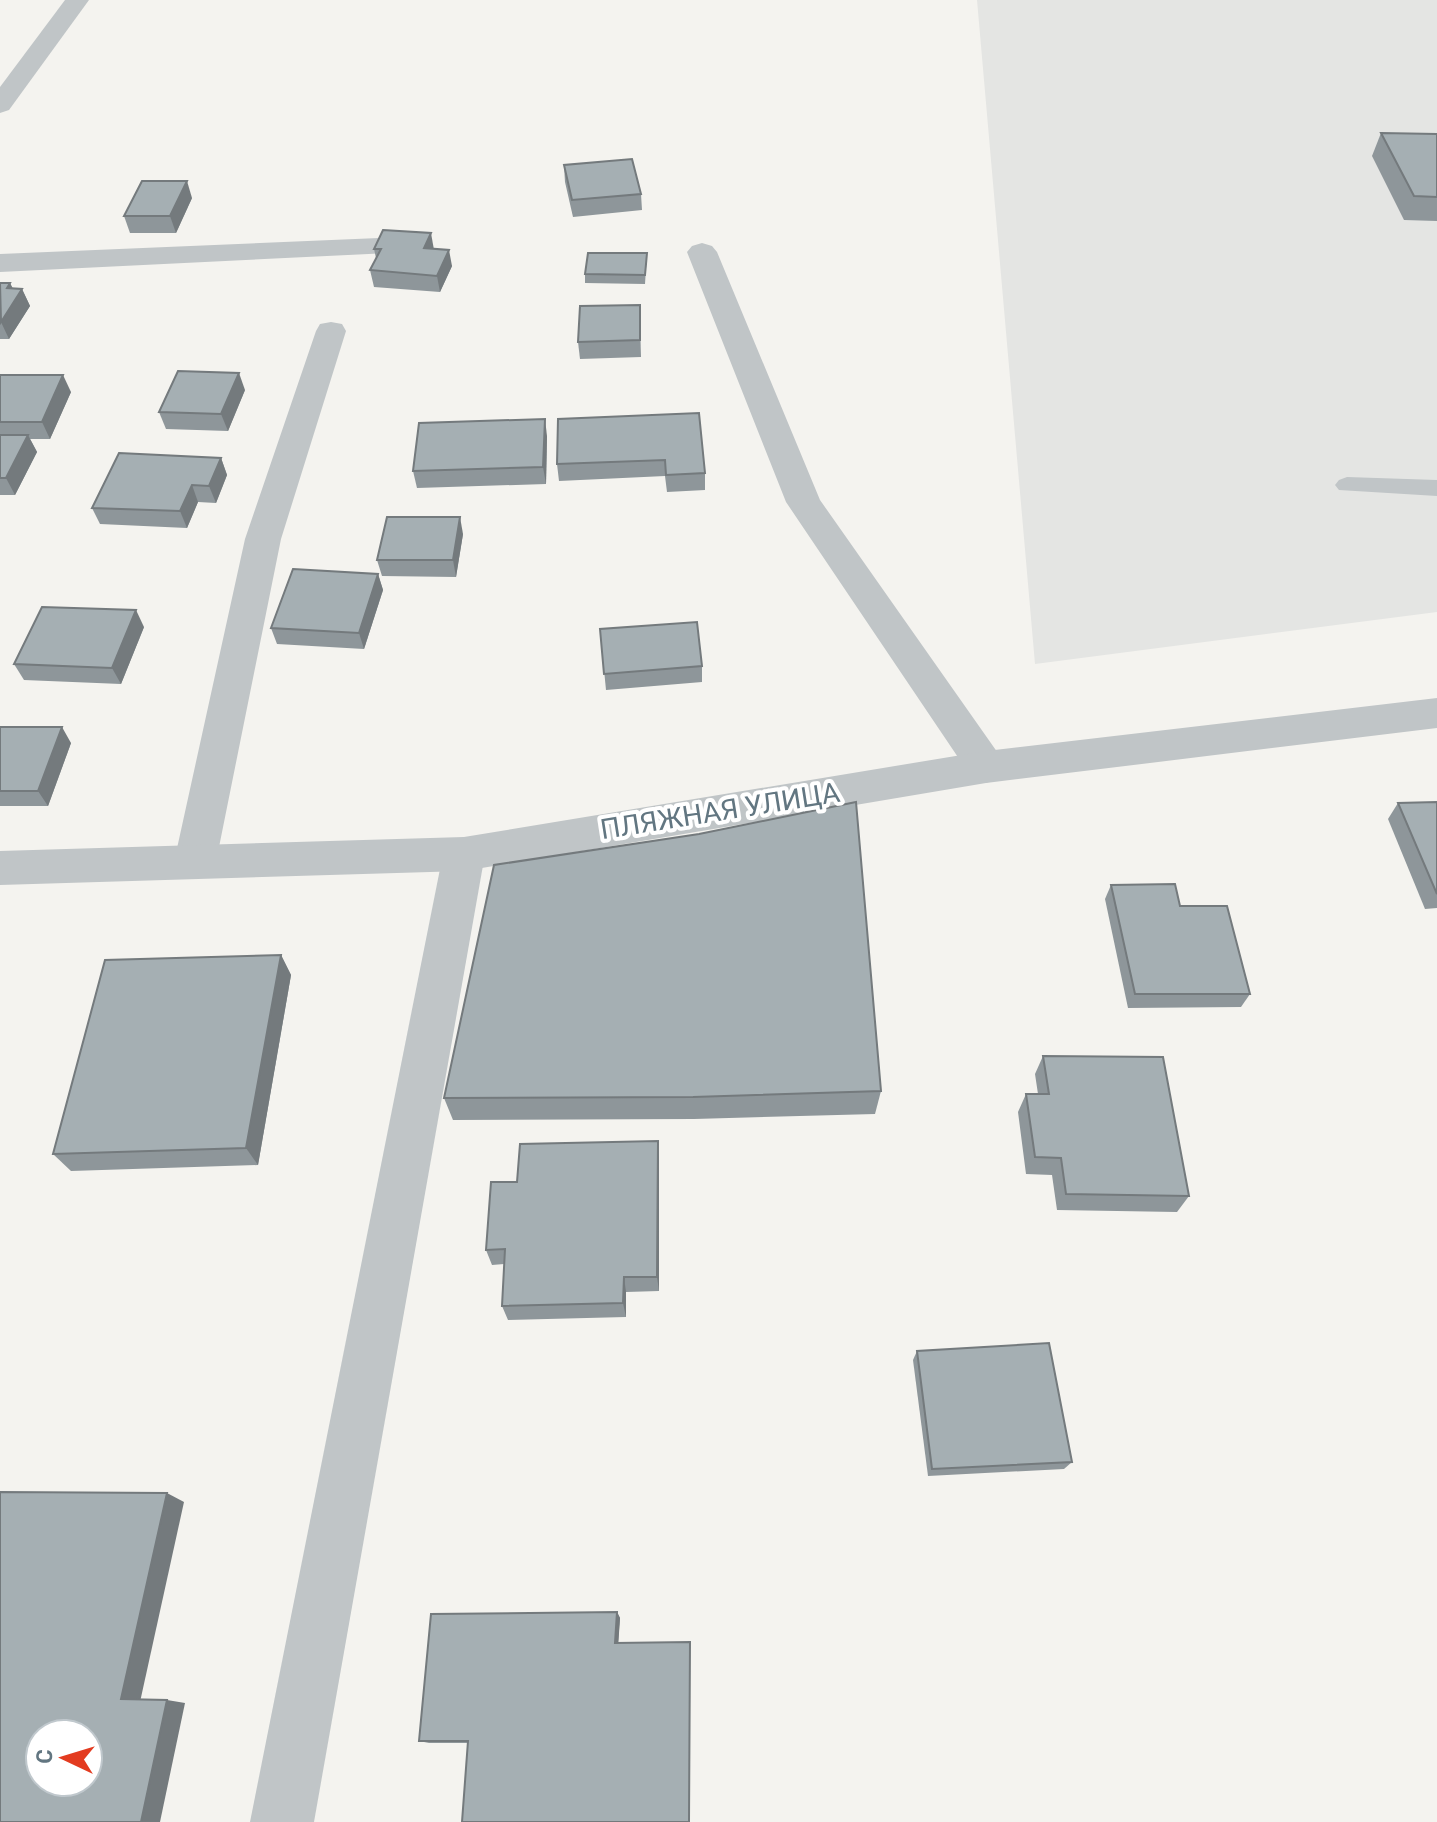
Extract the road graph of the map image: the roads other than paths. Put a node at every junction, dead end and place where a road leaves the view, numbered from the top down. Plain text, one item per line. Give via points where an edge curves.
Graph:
1 (77, 0) edge
2 (0, 105) edge
3 (379, 247) edge
4 (702, 252) dead end
5 (0, 263) edge
6 (331, 331) dead end
7 (1347, 485) dead end
8 (1437, 488) edge
9 (1437, 713) edge
10 (986, 767) junction
11 (464, 854) junction
12 (195, 862) junction
13 (0, 868) edge
14 (282, 1822) edge

1 - 2 street
3 - 5 street
4 - 10 street via 803,502
6 - 12 street via 263,539
7 - 8 lane
9 - 10 street, ПЛЯЖНАЯ УЛИЦА
10 - 11 street, ПЛЯЖНАЯ УЛИЦА
11 - 12 street, ПЛЯЖНАЯ УЛИЦА
11 - 14 street
12 - 13 street, ПЛЯЖНАЯ УЛИЦА

